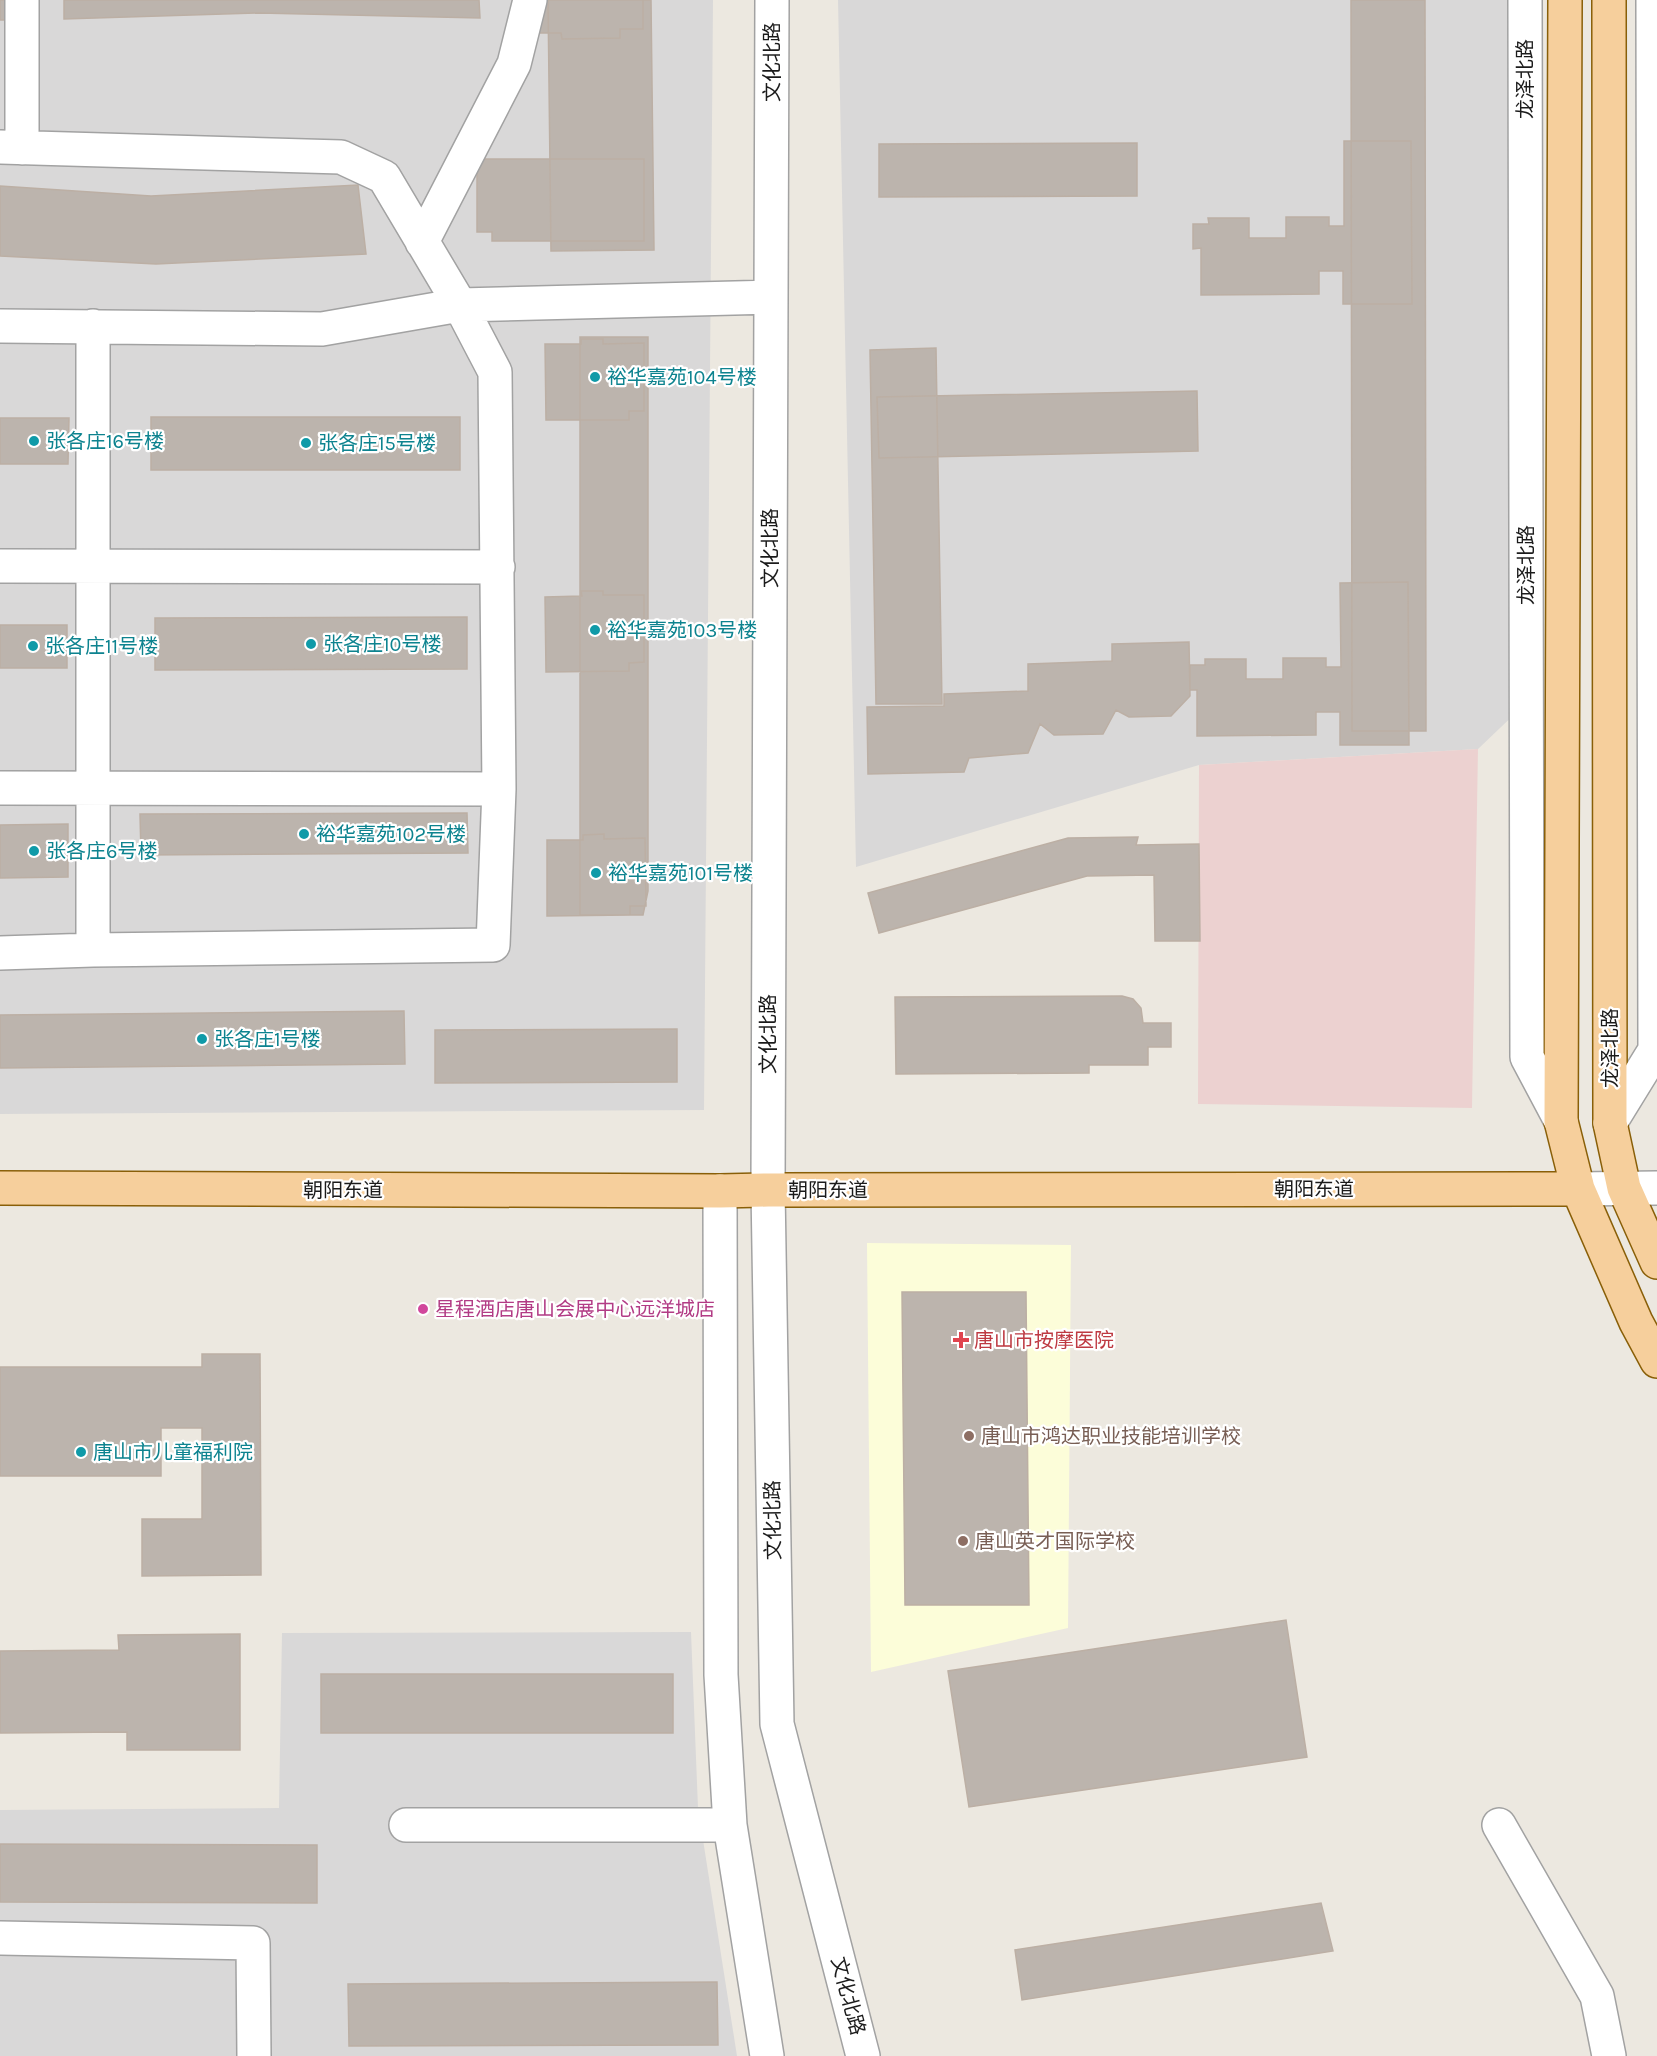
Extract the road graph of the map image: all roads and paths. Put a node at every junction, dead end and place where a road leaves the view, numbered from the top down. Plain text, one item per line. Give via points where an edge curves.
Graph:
1 (22, 0) edge
2 (530, 0) edge
3 (772, 0) edge
4 (1524, 0) edge
5 (1565, 0) edge
6 (1609, 0) edge
7 (1653, 0) edge
8 (11, 148) edge
9 (422, 242) junction
10 (771, 297) junction
11 (460, 305) junction
12 (0, 326) edge
13 (93, 326) junction
14 (0, 566) edge
15 (93, 567) junction
16 (498, 567) junction
17 (0, 788) edge
18 (93, 788) junction
19 (499, 789) junction
20 (93, 950) junction
21 (0, 953) edge
22 (1562, 1121) junction
23 (1610, 1123) junction
24 (0, 1188) edge
25 (1624, 1188) junction
26 (1657, 1188) edge
27 (1578, 1189) junction
28 (768, 1190) junction
29 (720, 1191) junction
30 (1657, 1262) edge
31 (1657, 1361) edge
32 (406, 1825) dead end
33 (730, 1825) junction
34 (1499, 1825) dead end
35 (0, 1938) edge
36 (254, 2056) edge
37 (767, 2056) edge
38 (863, 2056) edge
39 (1609, 2056) edge

1 - 8 street
2 - 9 street via 514,63
3 - 10 street, 文化北路
4 - 22 street, 龙泽北路 via 1527,1057
5 - 22 main road, 龙泽北路
6 - 23 main road, 龙泽北路
7 - 23 street, 龙泽北路 via 1655,1050
8 - 9 street via 341,157 384,177
9 - 11 street
10 - 11 street
10 - 28 street, 文化北路
11 - 13 street via 322,329
11 - 16 street via 495,372
12 - 13 street
13 - 15 street
14 - 15 street
15 - 16 street
15 - 18 street
16 - 19 street
17 - 18 street
18 - 19 street
18 - 20 street
19 - 20 street via 493,945
20 - 21 street
22 - 27 main road, 龙泽北路
23 - 25 main road, 龙泽北路
24 - 29 main road, 朝阳东道
25 - 26 street, 朝阳东道
25 - 27 street, 朝阳东道
25 - 30 main road, 龙泽北路
27 - 28 main road, 朝阳东道
27 - 31 main road, 龙泽北路
28 - 29 main road, 朝阳东道
28 - 38 street, 文化北路 via 777,1725
29 - 33 street via 721,1675
32 - 33 street
33 - 37 street
34 - 39 street via 1597,1995
35 - 36 street via 253,1943

